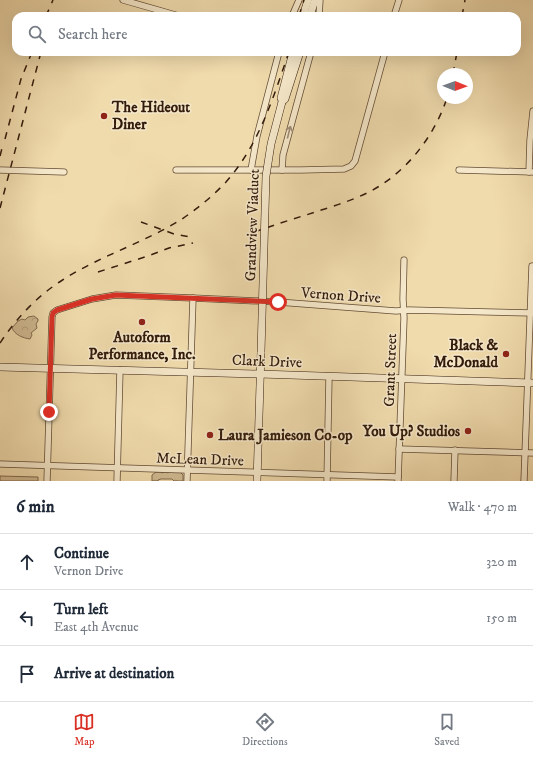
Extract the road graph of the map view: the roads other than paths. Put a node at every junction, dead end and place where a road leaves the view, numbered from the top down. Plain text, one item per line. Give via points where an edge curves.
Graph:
1 (123, 0) edge
2 (299, 0) edge
3 (308, 0) edge
4 (315, 0) edge
5 (320, 0) edge
6 (399, 0) edge
7 (165, 12) edge
8 (293, 12) edge
9 (306, 12) edge
10 (308, 12) edge
11 (319, 12) edge
12 (395, 12) edge
13 (278, 56) edge
14 (292, 56) edge
15 (299, 56) edge
16 (310, 56) edge
17 (384, 56) edge
18 (282, 102) junction
19 (533, 110) edge
20 (0, 170) edge
21 (176, 170) dead end
22 (251, 170) junction
23 (282, 170) junction
24 (459, 170) dead end
25 (64, 172) dead end
26 (531, 172) edge
27 (404, 260) dead end
28 (532, 266) edge
29 (193, 298) junction
30 (404, 310) junction
31 (532, 313) edge
32 (0, 367) edge
33 (51, 368) junction
34 (120, 370) junction
35 (190, 372) junction
36 (260, 374) junction
37 (329, 377) junction
38 (402, 379) junction
39 (530, 383) edge
40 (399, 449) junction
41 (455, 450) junction
42 (525, 452) junction
43 (533, 453) edge
44 (0, 464) edge
45 (48, 466) junction
46 (118, 468) junction
47 (188, 470) junction
48 (257, 472) junction
49 (327, 478) edge
50 (398, 479) edge
51 (47, 481) edge
52 (117, 481) edge
53 (187, 481) edge
54 (257, 481) edge
55 (454, 481) edge
56 (524, 481) edge

1 - 7 street
2 - 8 street
3 - 9 main road
4 - 10 main road
5 - 11 street
6 - 12 street
13 - 22 street
14 - 18 main road via 281,97
15 - 18 main road
23 -> 16 street via 283,155
17 - 23 street via 355,161 351,166 344,169
18 - 36 main road, Grandview Viaduct, bridge via 270,144 266,176
19 - 26 street via 530,140
20 - 25 street
21 - 22 street
22 - 23 street
24 - 26 street
27 - 30 street, Grant Street
28 - 31 street
29 - 30 street, Vernon Drive
29 - 33 street, Vernon Drive via 116,295 92,299 57,310 52,317
29 - 35 street
30 - 31 street, Vernon Drive
30 - 38 street, Grant Street
31 - 39 street
32 - 33 main road, Clark Drive
33 - 34 main road, Clark Drive
33 - 45 street
34 - 35 main road, Clark Drive
34 - 46 street
35 - 36 main road, Clark Drive
35 - 47 street
36 - 37 main road, Clark Drive
36 - 48 main road, Grandview Viaduct
37 - 38 main road, Clark Drive
37 - 49 street
38 - 39 main road, Clark Drive
38 - 40 street, Grant Street
39 - 42 street
40 - 41 street
40 - 50 street, Grant Street
41 - 42 street
41 - 55 street
42 - 43 street
42 - 56 street
44 - 45 street, McLean Drive
45 - 46 street, McLean Drive
45 - 51 street
46 - 47 street, McLean Drive
46 - 52 street
47 - 48 street, McLean Drive
47 - 53 street
48 - 49 street, McLean Drive
48 - 54 main road, Grandview Viaduct
49 - 50 street, McLean Drive

